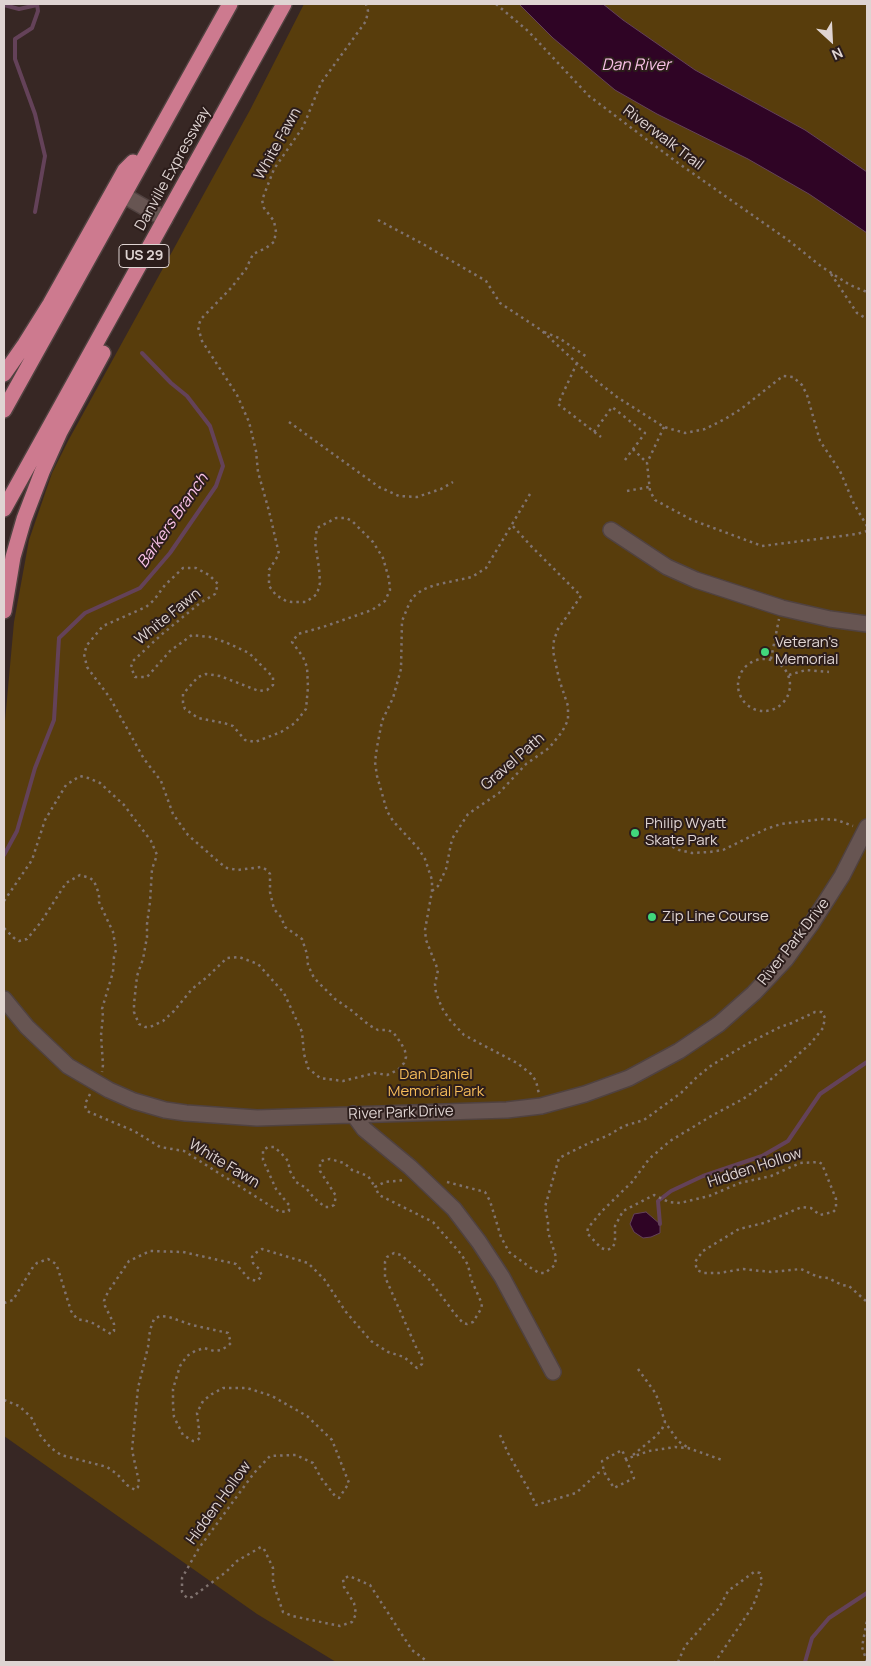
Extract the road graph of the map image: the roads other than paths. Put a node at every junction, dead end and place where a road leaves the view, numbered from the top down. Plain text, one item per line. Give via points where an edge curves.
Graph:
1 (230, 4) edge
2 (284, 4) edge
3 (151, 143) junction
4 (123, 195) junction
5 (165, 219) junction
6 (150, 247) junction
7 (4, 374) edge
8 (4, 410) edge
9 (4, 509) edge
10 (612, 530) dead end
11 (4, 611) edge
12 (867, 624) edge
13 (866, 830) edge
14 (4, 999) edge
15 (353, 1114) junction
16 (553, 1372) dead end

1 - 3 highway, Danville Expressway / US 29
2 - 5 highway, Danville Expressway / US 29
3 - 4 highway, Danville Expressway / US 29
3 - 7 highway via 125,170 50,304
4 - 5 street
4 - 8 highway, Danville Expressway / US 29
5 - 6 highway, Danville Expressway / US 29
6 - 9 highway, Danville Expressway / US 29
6 - 11 highway via 140,276 42,472 13,557
10 - 12 street via 667,567 696,580 782,608
13 - 15 street, River Park Drive via 827,902 791,952 754,994 719,1024 679,1051 629,1078 541,1106 507,1110
14 - 15 street, River Park Drive via 27,1027 68,1066 134,1101 186,1113 257,1118
15 - 16 street via 364,1129 454,1209 502,1277

